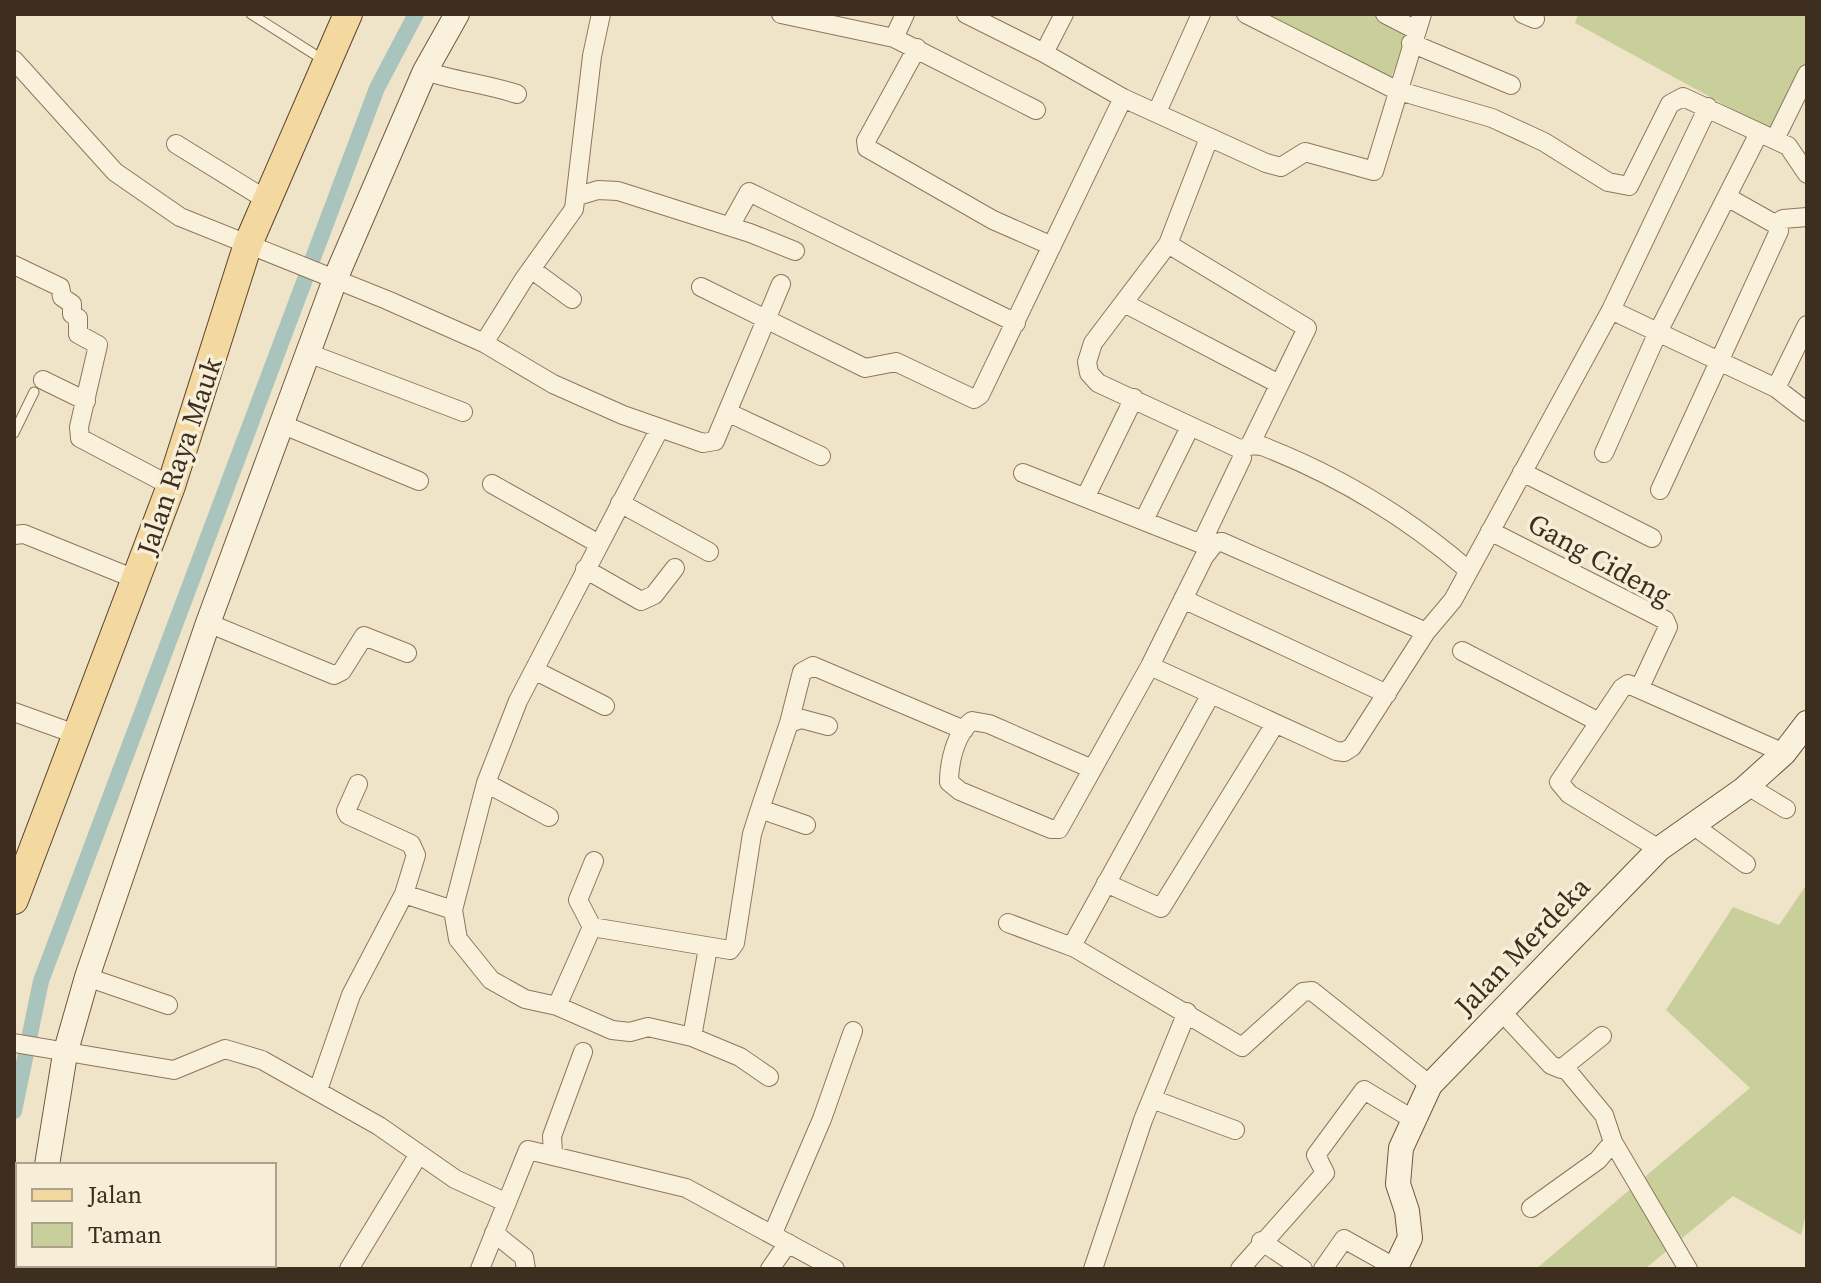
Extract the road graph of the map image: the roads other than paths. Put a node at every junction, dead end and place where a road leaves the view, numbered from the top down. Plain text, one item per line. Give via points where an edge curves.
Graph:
1 (251, 14) edge
2 (348, 14) edge
3 (457, 14) edge
4 (601, 14) edge
5 (781, 14) edge
6 (905, 14) edge
7 (966, 14) edge
8 (1064, 14) edge
9 (1201, 14) edge
10 (1246, 14) edge
11 (1385, 14) edge
12 (991, 20) edge
13 (1416, 29) edge
14 (894, 38) junction
15 (917, 48) junction
16 (1044, 53) junction
17 (14, 60) edge
18 (325, 61) junction
19 (425, 71) junction
20 (1807, 74) edge
21 (1511, 85) dead end
22 (1396, 90) junction
23 (517, 94) dead end
24 (1123, 98) junction
25 (1708, 107) junction
26 (1036, 110) dead end
27 (1157, 112) junction
28 (1767, 136) junction
29 (1209, 138) junction
30 (176, 144) dead end
31 (1807, 174) edge
32 (578, 196) junction
33 (1727, 197) junction
34 (265, 199) junction
35 (1807, 217) edge
36 (1775, 224) junction
37 (730, 226) junction
38 (1168, 244) junction
39 (255, 246) junction
40 (1052, 246) junction
41 (795, 251) dead end
42 (14, 265) edge
43 (531, 269) junction
44 (331, 276) junction
45 (781, 284) dead end
46 (701, 287) dead end
47 (572, 299) dead end
48 (1124, 303) junction
49 (1611, 310) junction
50 (766, 321) junction
51 (1016, 323) junction
52 (1807, 325) edge
53 (1658, 332) junction
54 (484, 343) junction
55 (308, 353) junction
56 (1720, 362) junction
57 (1279, 384) junction
58 (39, 386) joint
59 (1776, 388) junction
60 (1134, 398) junction
61 (86, 401) junction
62 (463, 412) dead end
63 (727, 412) junction
64 (1807, 412) edge
65 (281, 424) junction
66 (1190, 427) junction
67 (660, 428) junction
68 (14, 433) edge
69 (1246, 448) junction
70 (1604, 453) dead end
71 (821, 456) dead end
72 (1522, 472) junction
73 (1023, 473) dead end
74 (419, 481) dead end
75 (492, 484) dead end
76 (171, 486) junction
77 (1660, 490) dead end
78 (1086, 496) junction
79 (620, 503) junction
80 (1144, 520) junction
81 (1490, 531) junction
82 (14, 535) edge
83 (1652, 538) dead end
84 (599, 544) junction
85 (1205, 546) junction
86 (709, 552) dead end
87 (675, 568) dead end
88 (585, 569) junction
89 (1468, 570) junction
90 (135, 579) junction
91 (1183, 599) junction
92 (208, 623) junction
93 (1426, 632) junction
94 (1462, 651) dead end
95 (407, 653) dead end
96 (1150, 666) junction
97 (534, 670) junction
98 (1640, 687) junction
99 (1211, 694) junction
100 (1387, 694) junction
101 (605, 706) dead end
102 (14, 712) edge
103 (1597, 721) junction
104 (789, 723) junction
105 (1807, 723) edge
106 (1275, 724) junction
107 (828, 726) dead end
108 (964, 730) junction
109 (78, 735) junction
110 (1784, 753) junction
111 (1092, 769) junction
112 (486, 783) junction
113 (358, 784) dead end
114 (1748, 786) junction
115 (760, 809) junction
116 (1786, 809) dead end
117 (549, 817) dead end
118 (806, 825) dead end
119 (1693, 825) junction
120 (1659, 849) junction
121 (594, 861) dead end
122 (1746, 864) dead end
123 (1106, 883) junction
124 (404, 894) junction
125 (14, 900) edge
126 (453, 910) junction
127 (1008, 923) dead end
128 (592, 927) junction
129 (708, 948) junction
130 (1075, 948) junction
131 (87, 977) junction
132 (168, 1005) dead end
133 (557, 1006) junction
134 (1500, 1010) junction
135 (1187, 1012) junction
136 (853, 1031) dead end
137 (1602, 1036) dead end
138 (692, 1037) junction
139 (14, 1043) edge
140 (583, 1052) dead end
141 (61, 1053) junction
142 (1565, 1068) junction
143 (769, 1077) dead end
144 (1430, 1085) junction
145 (318, 1090) junction
146 (1152, 1099) junction
147 (1414, 1120) junction
148 (1235, 1130) dead end
149 (1613, 1142) junction
150 (553, 1153) junction
151 (419, 1154) junction
152 (47, 1163) edge
153 (505, 1202) junction
154 (1531, 1208) dead end
155 (494, 1233) junction
156 (781, 1238) junction
157 (1261, 1241) junction
158 (1403, 1265) edge
159 (349, 1269) edge
160 (480, 1269) edge
161 (526, 1269) edge
162 (770, 1269) edge
163 (833, 1269) edge
164 (1093, 1269) edge
165 (1240, 1269) edge
166 (1303, 1269) edge
167 (1323, 1269) edge
168 (1688, 1269) edge

1 - 18 lane
2 - 18 main road, Jalan Raya Mauk
3 - 19 street
4 - 32 street
5 - 14 street
6 - 14 street
7 - 12 street
8 - 16 street
9 - 27 street
10 - 22 street
11 - 13 street
12 - 16 street
13 - 21 street
13 - 22 street
14 - 15 street
15 - 26 street
15 - 40 street via 866,141 867,148 993,220
16 - 24 street
17 - 39 street via 115,172 180,217
18 - 34 main road, Jalan Raya Mauk
19 - 23 street
19 - 44 street
20 - 28 street
22 - 25 street via 1492,118 1544,142 1608,182 1629,186 1670,104 1683,97
22 - 29 street via 1374,171 1305,152 1287,165 1275,166
24 - 27 street
24 - 40 street
25 - 28 street
25 - 49 street
27 - 29 street
28 - 31 street via 1788,146
28 - 33 street
29 - 38 street
30 - 34 street
32 - 37 street via 618,191
32 - 43 street via 567,222
33 - 36 street
33 - 53 street
34 - 39 main road, Jalan Raya Mauk
35 - 36 street
36 - 56 street via 1777,237
37 - 41 street
37 - 51 street via 746,193 752,193
38 - 48 street
38 - 57 street via 1304,324 1307,334
39 - 44 street
39 - 76 main road, Jalan Raya Mauk
40 - 51 street
42 - 61 street via 60,287 78,318 78,334 98,345
43 - 47 street
43 - 54 street
44 - 54 street
44 - 55 street
45 - 50 street
46 - 50 street
48 - 57 street
48 - 60 street via 1093,343 1087,362 1098,383
49 - 53 street
49 - 72 street
50 - 51 street via 865,368 896,362 974,399
50 - 63 street
52 - 59 street
53 - 56 street
53 - 70 street
54 - 67 street via 553,384
55 - 62 street
55 - 65 street
56 - 59 street
56 - 77 street
57 - 69 street
58 - 61 street
58 - 68 lane
59 - 64 street
60 - 66 street
60 - 78 street
61 - 76 street via 78,434 83,442
63 - 67 street via 709,444
63 - 71 street
65 - 74 street
65 - 92 street
66 - 69 street
66 - 80 street
67 - 79 street
69 - 85 street
69 - 89 street via 1270,449 1335,479 1417,530
72 - 81 street
72 - 83 street
73 - 78 street
75 - 84 street
76 - 90 main road, Jalan Raya Mauk
78 - 80 street
79 - 84 street
79 - 86 street
80 - 85 street
81 - 89 street
81 - 98 street, Gang Cideng via 1665,620 1668,627
82 - 90 street via 24,534
84 - 88 street
85 - 91 street
85 - 93 street via 1222,542
87 - 88 street via 654,595 641,601
88 - 97 street
89 - 93 street via 1453,600
90 - 109 main road, Jalan Raya Mauk
91 - 96 street
91 - 100 street
92 - 95 street via 334,675 366,636
92 - 131 street
93 - 100 street
94 - 103 street
96 - 99 street
96 - 111 street
97 - 101 street
97 - 112 street
98 - 103 street via 1622,688
98 - 110 street
99 - 106 street
99 - 123 street
100 - 106 street via 1344,752
102 - 109 street
103 - 120 street via 1561,776 1561,787
104 - 107 street via 802,719
104 - 108 street via 802,672 813,666
104 - 115 street
105 - 110 street, Jalan Merdeka
106 - 123 street via 1161,908
108 - 111 street via 979,721
108 - 111 street via 949,777 953,787 1051,829 1064,823
109 - 125 main road, Jalan Raya Mauk
110 - 114 street, Jalan Merdeka
112 - 117 street
112 - 126 street
113 - 124 street via 348,815 415,848
114 - 116 street
114 - 119 street, Jalan Merdeka
115 - 118 street
115 - 129 street via 735,943 730,950
119 - 120 street, Jalan Merdeka
119 - 122 street
120 - 134 street, Jalan Merdeka
121 - 128 street via 578,900
123 - 130 street
124 - 126 street
124 - 145 street via 351,995
126 - 133 street via 458,939 491,980 525,999
127 - 130 street
128 - 129 street
128 - 133 street
129 - 138 street
130 - 135 street
131 - 132 street
131 - 141 street
133 - 138 street via 612,1030 648,1027
134 - 142 street via 1551,1065
134 - 144 street, Jalan Merdeka
135 - 144 street via 1242,1047 1307,989
135 - 146 street
136 - 156 street
137 - 142 street
138 - 143 street via 740,1057
139 - 141 street
140 - 150 street via 552,1136
141 - 145 street via 174,1070 225,1049 262,1060
141 - 152 street
142 - 149 street via 1604,1115
144 - 147 street, Jalan Merdeka
145 - 151 street
146 - 148 street
146 - 164 street
147 - 157 street via 1364,1090 1316,1155 1325,1173
147 - 158 street, Jalan Merdeka via 1397,1170 1410,1224
149 - 154 street via 1598,1160
149 - 168 street
150 - 153 street via 525,1152
150 - 156 street via 686,1188
151 - 153 street via 455,1179
151 - 159 street
153 - 155 street
155 - 160 street
155 - 161 street via 524,1257
156 - 162 street
156 - 163 street
157 - 165 street
157 - 166 street
158 - 167 street via 1344,1239

